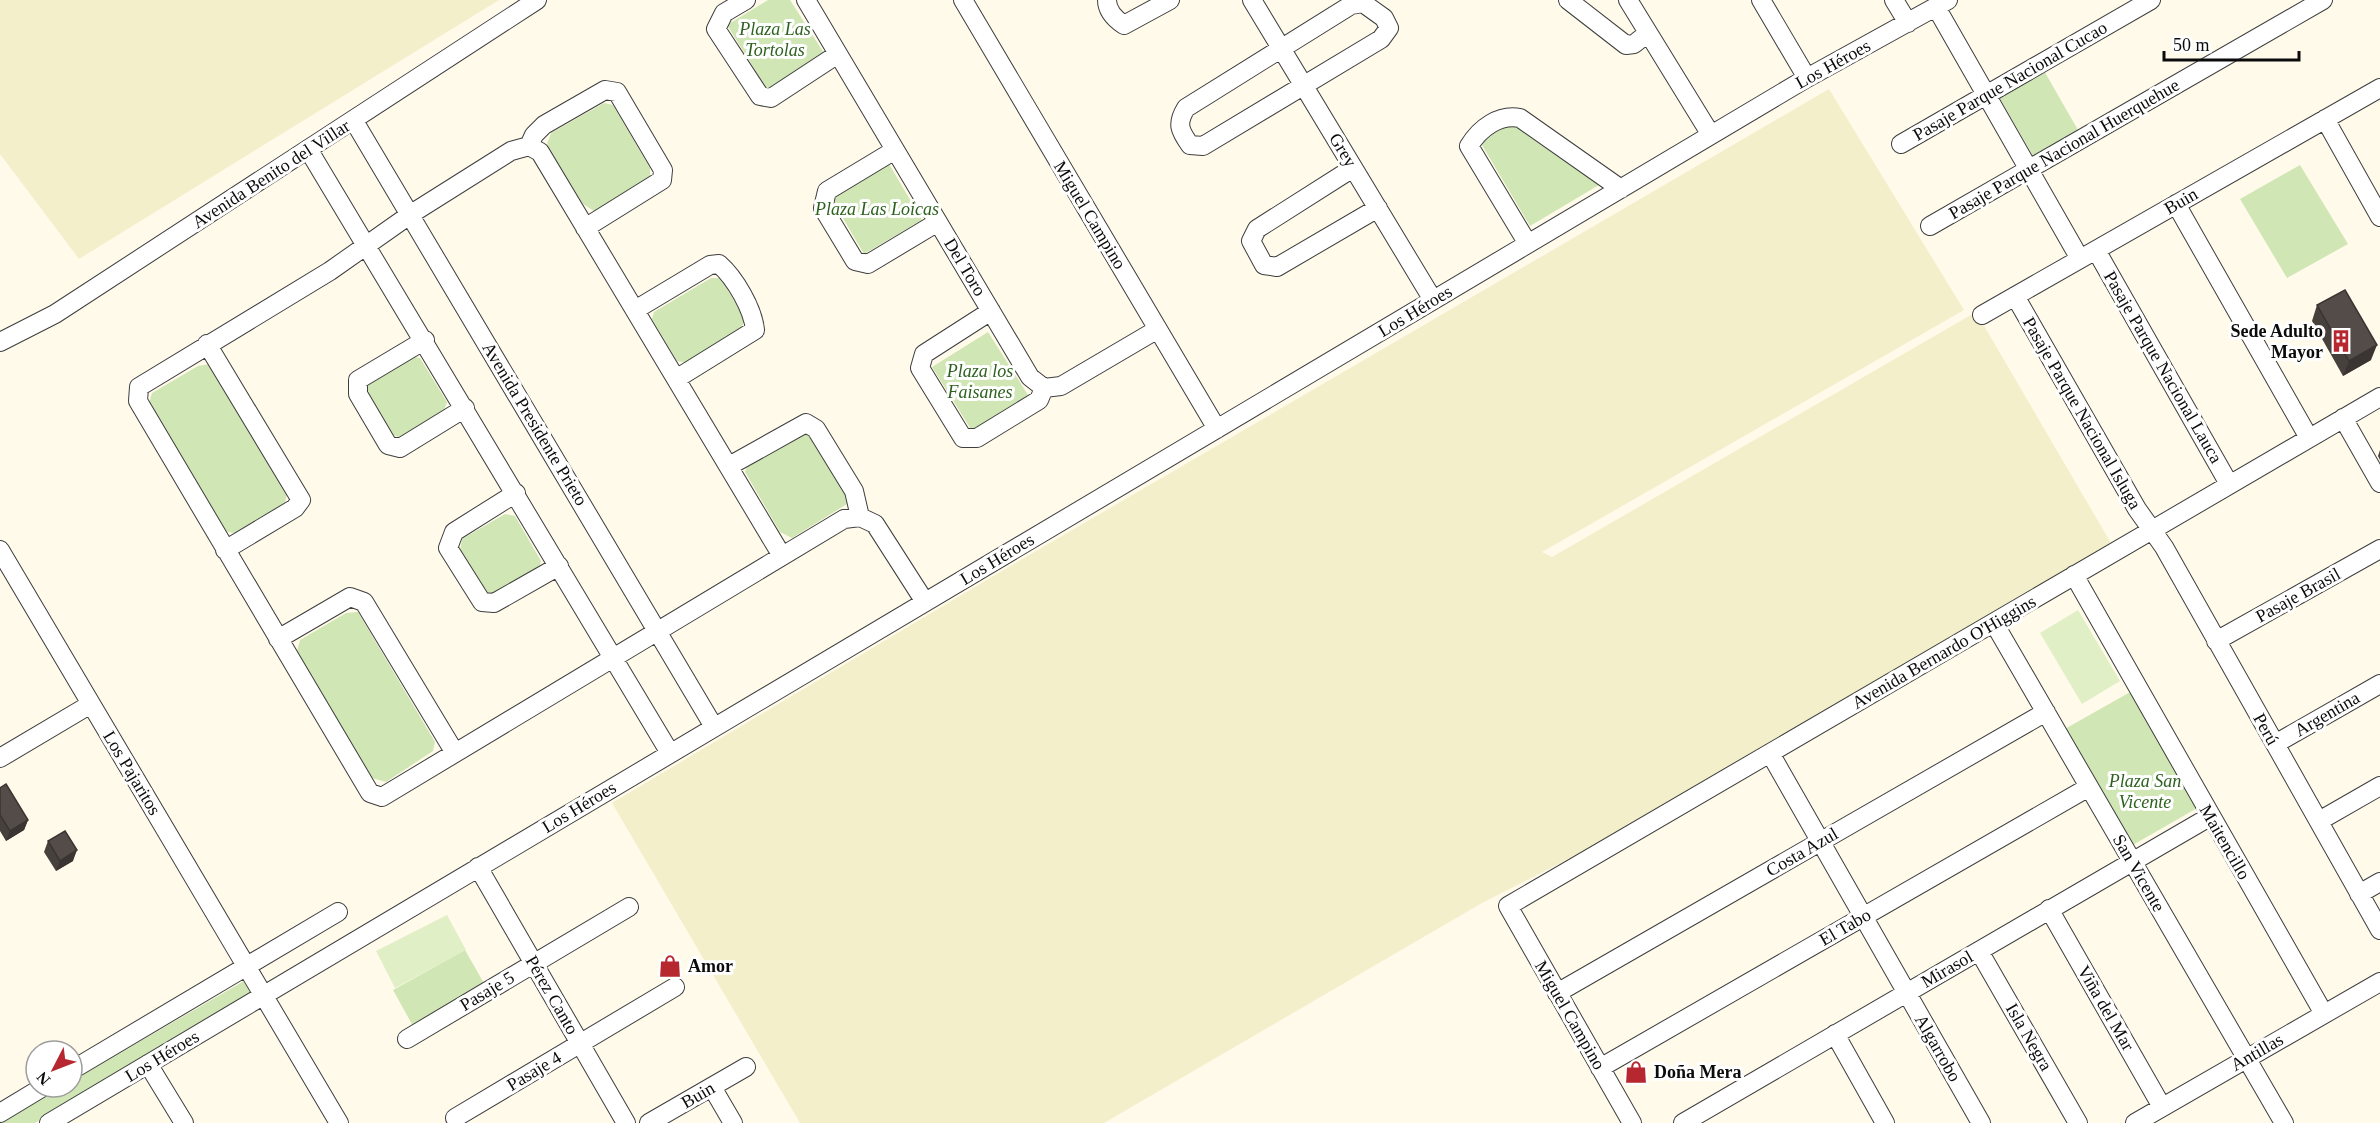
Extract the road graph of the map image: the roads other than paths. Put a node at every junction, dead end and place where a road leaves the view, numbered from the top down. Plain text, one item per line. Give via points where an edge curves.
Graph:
1 (537, 0) edge
2 (746, 0) edge
3 (806, 0) edge
4 (963, 0) edge
5 (1107, 0) edge
6 (1170, 0) edge
7 (1252, 0) edge
8 (1568, 0) edge
9 (1628, 0) edge
10 (1761, 0) edge
11 (1894, 0) edge
12 (2151, 0) edge
13 (2323, 0) edge
14 (1942, 3) edge
15 (1908, 23) junction
16 (1648, 33) junction
17 (1281, 49) junction
18 (838, 54) junction
19 (1807, 78) junction
20 (1303, 85) junction
21 (2380, 88) edge
22 (1985, 94) junction
23 (2325, 119) junction
24 (354, 121) junction
25 (1711, 135) junction
26 (1901, 144) dead end
27 (529, 146) junction
28 (309, 149) junction
29 (895, 150) junction
30 (1353, 168) junction
31 (2028, 169) junction
32 (1621, 189) junction
33 (2176, 204) junction
34 (1377, 208) junction
35 (411, 214) junction
36 (2380, 217) edge
37 (938, 222) junction
38 (1930, 226) dead end
39 (585, 228) junction
40 (1528, 244) junction
41 (368, 245) junction
42 (2096, 250) junction
43 (2080, 259) junction
44 (2015, 296) junction
45 (1433, 300) junction
46 (635, 310) junction
47 (991, 311) junction
48 (1982, 315) dead end
49 (1158, 329) junction
50 (425, 340) junction
51 (0, 342) edge
52 (207, 344) junction
53 (676, 379) junction
54 (1044, 388) junction
55 (2380, 397) edge
56 (465, 408) junction
57 (2343, 418) junction
58 (1217, 429) junction
59 (2309, 438) junction
60 (729, 466) junction
61 (2380, 483) edge
62 (2229, 484) junction
63 (516, 494) junction
64 (860, 517) junction
65 (2151, 529) junction
66 (2380, 549) edge
67 (0, 550) edge
68 (225, 550) junction
69 (782, 555) junction
70 (559, 566) junction
71 (2073, 575) junction
72 (925, 602) junction
73 (1994, 623) junction
74 (658, 633) junction
75 (278, 639) junction
76 (2216, 641) junction
77 (615, 659) junction
78 (2380, 684) edge
79 (91, 704) junction
80 (2046, 712) junction
81 (714, 727) junction
82 (2275, 744) junction
83 (455, 753) junction
84 (670, 753) junction
85 (1770, 753) junction
86 (0, 758) edge
87 (2380, 786) edge
88 (2089, 787) junction
89 (2211, 816) junction
90 (2319, 821) junction
91 (1820, 842) junction
92 (2132, 861) junction
93 (478, 867) junction
94 (2380, 882) edge
95 (2360, 894) junction
96 (1508, 906) joint
97 (629, 907) dead end
98 (2049, 909) junction
99 (338, 912) dead end
100 (1863, 917) junction
101 (2380, 930) edge
102 (1979, 951) junction
103 (534, 963) junction
104 (246, 966) junction
105 (2380, 982) edge
106 (675, 987) dead end
107 (1557, 993) junction
108 (1906, 993) junction
109 (264, 996) junction
110 (2324, 1014) junction
111 (1835, 1034) junction
112 (407, 1039) dead end
113 (580, 1043) junction
114 (2246, 1059) junction
115 (84, 1063) edge
116 (148, 1064) junction
117 (746, 1067) dead end
118 (1600, 1068) junction
119 (712, 1087) junction
120 (24, 1098) edge
121 (2162, 1107) junction
122 (0, 1113) edge
123 (455, 1118) dead end
124 (49, 1123) edge
125 (184, 1123) edge
126 (339, 1123) edge
127 (626, 1123) edge
128 (649, 1123) edge
129 (733, 1123) edge
130 (1632, 1123) edge
131 (1683, 1123) edge
132 (1885, 1123) edge
133 (1981, 1123) edge
134 (2078, 1123) edge
135 (2135, 1123) edge
136 (2284, 1123) edge

1 - 24 street, Avenida Benito del Villar
2 - 18 street via 724,13 716,28 760,96 771,98
3 - 18 street, Del Toro
4 - 49 street, Miguel Campino
5 - 6 street via 1114,18 1124,25
7 - 17 street, Grey
8 - 16 street via 1626,45
9 - 16 street
10 - 19 street
11 - 15 street
12 - 22 street, Pasaje Parque Nacional Cucao
13 - 31 street, Pasaje Parque Nacional Huerquehue
14 - 15 street, Los Héroes
14 - 22 street
15 - 19 street, Los Héroes
16 - 25 street
17 - 20 street, Grey
17 - 20 street via 1351,5 1364,3 1384,18 1389,28 1382,39
17 - 20 street via 1186,108 1179,119 1179,129 1190,145 1203,146
18 - 29 street, Del Toro
19 - 25 street, Los Héroes
20 - 30 street, Grey
21 - 23 street, Buin
22 - 26 street, Pasaje Parque Nacional Cucao
22 - 31 street
23 - 33 street, Buin
23 - 36 street
24 - 28 street, Avenida Benito del Villar
24 - 35 street, Avenida Presidente Prieto
25 - 32 street, Los Héroes
27 - 35 street via 511,151
27 - 39 street via 540,152
27 - 39 street via 544,125 605,90 617,92 663,170 662,180
28 - 41 street
28 - 51 street, Avenida Benito del Villar via 55,314
29 - 37 street, Del Toro
29 - 37 street via 827,191 823,208 855,261 868,264
30 - 34 street, Grey
30 - 34 street via 1257,229 1251,241 1264,265 1277,267
31 - 38 street, Pasaje Parque Nacional Huerquehue
31 - 43 street
32 - 40 street, Los Héroes
32 - 40 street via 1520,117 1507,116 1477,133 1469,146
33 - 42 street, Buin
33 - 59 street
34 - 45 street, Grey
35 - 41 street
35 - 74 street, Avenida Presidente Prieto
37 - 47 street, Del Toro
39 - 46 street
40 - 45 street, Los Héroes
41 - 50 street
41 - 52 street
42 - 43 street, Buin
42 - 62 street, Pasaje Parque Nacional Lauca
43 - 44 street, Buin
44 - 48 street, Buin
44 - 65 street, Pasaje Parque Nacional Isluga
45 - 58 street, Los Héroes
46 - 53 street
46 - 53 street via 710,265 719,264 727,271 754,319 755,330
47 - 54 street, Del Toro via 1030,377
47 - 54 street via 924,354 920,368 963,438 977,438 1039,400
49 - 54 street via 1061,386
49 - 58 street, Miguel Campino
50 - 56 street
50 - 56 street via 358,380 358,394 388,445 400,448
52 - 68 street via 139,387 138,401
52 - 68 street via 301,500 295,508
53 - 60 street
55 - 57 street, Avenida Bernardo O'Higgins
56 - 63 street
57 - 59 street, Avenida Bernardo O'Higgins
57 - 61 street
58 - 72 street, Los Héroes
59 - 62 street, Avenida Bernardo O'Higgins
60 - 64 street via 806,423 816,429 854,492
60 - 69 street
62 - 65 street, Avenida Bernardo O'Higgins
63 - 70 street
63 - 70 street via 454,532 448,548 482,602 494,603
64 - 69 street via 844,519
64 - 72 street via 883,533
65 - 71 street, Avenida Bernardo O'Higgins
65 - 76 street, Perú
66 - 76 street, Pasaje Brasil
67 - 79 street, Los Pajaritos
68 - 75 street
69 - 74 street
70 - 77 street
71 - 73 street, Avenida Bernardo O'Higgins
71 - 89 street, Maitencillo
72 - 81 street, Los Héroes
73 - 80 street, San Vicente
73 - 85 street, Avenida Bernardo O'Higgins
74 - 77 street
74 - 81 street, Avenida Presidente Prieto
75 - 83 street via 350,597 364,602
75 - 83 street via 370,793 382,796
76 - 82 street, Perú
77 - 83 street
77 - 84 street
78 - 82 street, Argentina
79 - 86 street
79 - 104 street, Los Pajaritos
80 - 88 street, San Vicente
80 - 91 street, Costa Azul
81 - 84 street, Los Héroes
82 - 90 street, Perú
84 - 93 street, Los Héroes
85 - 91 street, Algarrobo
85 - 96 street, Avenida Bernardo O'Higgins
87 - 90 street
88 - 92 street, San Vicente
88 - 100 street, El Tabo
89 - 92 street, Mirasol
89 - 110 street, Maitencillo
90 - 95 street, Perú
91 - 100 street, Algarrobo
91 - 107 street, Costa Azul
92 - 98 street, Mirasol
92 - 114 street, San Vicente
93 - 103 street, Pérez Canto
93 - 109 street, Los Héroes
94 - 95 street
95 - 101 street, Perú
96 - 107 street, Miguel Campino
97 - 103 street, Pasaje 5
98 - 102 street, Mirasol
98 - 121 street, Viña del Mar
99 - 104 street, Los Héroes
100 - 108 street, Algarrobo
100 - 118 street, El Tabo
102 - 108 street, Mirasol
102 - 134 street, Isla Negra
103 - 112 street, Pasaje 5
103 - 113 street, Pérez Canto
104 - 109 street, Los Pajaritos
104 - 115 street, Los Héroes
105 - 110 street, Antillas
106 - 113 street, Pasaje 4
107 - 118 street, Miguel Campino
108 - 111 street, Mirasol
108 - 133 street, Algarrobo
109 - 116 street, Los Héroes
109 - 126 street, Los Pajaritos
110 - 114 street, Antillas
111 - 131 street, Mirasol
111 - 132 street
113 - 123 street, Pasaje 4
113 - 127 street, Pérez Canto
114 - 121 street, Antillas
114 - 136 street, San Vicente
116 - 124 street, Los Héroes
116 - 125 street
117 - 119 street, Buin
118 - 130 street, Miguel Campino
119 - 128 street, Buin
119 - 129 street
120 - 122 street
121 - 135 street, Antillas

